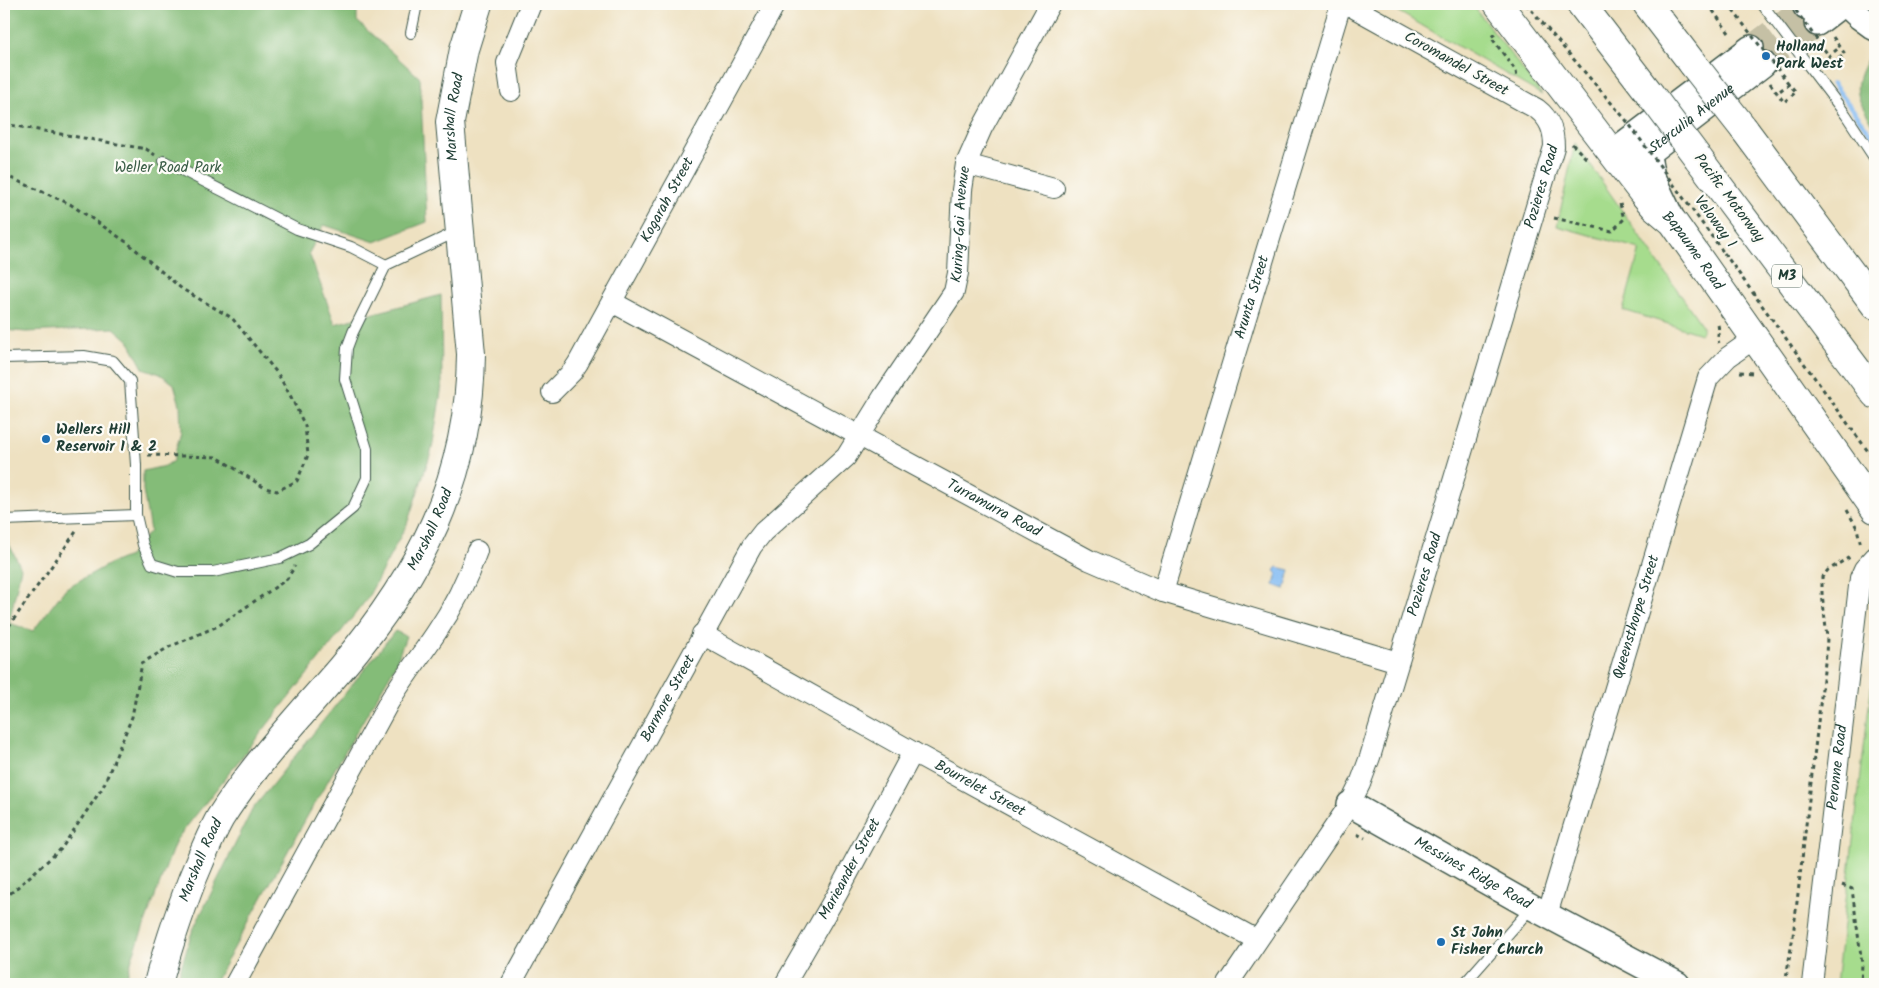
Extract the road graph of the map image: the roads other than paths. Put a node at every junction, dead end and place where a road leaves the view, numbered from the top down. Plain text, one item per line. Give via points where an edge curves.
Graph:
1 (417, 4) edge
2 (478, 4) edge
3 (531, 4) edge
4 (775, 4) edge
5 (1050, 4) edge
6 (1341, 4) edge
7 (1347, 4) edge
8 (1498, 4) edge
9 (1581, 4) edge
10 (1647, 4) edge
11 (1762, 4) edge
12 (1842, 4) edge
13 (1846, 4) edge
14 (1811, 15) tunnel mouth
15 (1875, 28) edge
16 (411, 33) dead end
17 (511, 91) dead end
18 (1554, 136) joint
19 (1647, 151) junction
20 (1613, 153) junction
21 (1875, 159) edge
22 (164, 161) road end
23 (966, 164) junction
24 (1054, 188) dead end
25 (1674, 222) junction
26 (458, 231) junction
27 (386, 265) junction
28 (612, 302) junction
29 (1875, 306) edge
30 (1755, 338) junction
31 (4, 358) edge
32 (552, 392) dead end
33 (1875, 394) edge
34 (859, 437) junction
35 (1875, 509) edge
36 (136, 515) junction
37 (4, 520) edge
38 (477, 551) dead end
39 (1875, 557) edge
40 (1163, 592) junction
41 (702, 634) junction
42 (1398, 662) junction
43 (914, 752) junction
44 (1350, 804) junction
45 (1539, 911) junction
46 (1258, 940) junction
47 (158, 984) edge
48 (235, 984) edge
49 (511, 984) edge
50 (785, 984) edge
51 (1228, 984) edge
52 (1464, 984) edge
53 (1676, 984) edge
54 (1812, 984) edge

1 - 16 lane
2 - 26 main road, Marshall Road via 464,49 450,122
3 - 17 street via 506,62
4 - 28 street, Kogarah Street
5 - 23 street, Kuring-Gai Avenue via 982,128
6 - 40 street, Arunta Street
7 - 18 street, Coromandel Street via 1544,115
8 - 20 main road, Bapaume Road
9 - 33 main road, Pacific Motorway / M3, bridge
10 - 29 main road, bridge
11 - 21 lane, bridge
12 - 14 street
13 - 15 street
18 - 42 street, Pozieres Road via 1553,153
19 - 20 street, Sterculia Avenue
19 - 20 street, Sterculia Avenue via 1760,64
19 - 25 street via 1652,177
20 - 25 main road, Bapaume Road via 1647,199
22 - 27 lane via 297,230 351,248
23 - 24 street
23 - 34 street, Kuring-Gai Avenue via 954,292
25 - 30 main road, Bapaume Road
26 - 27 lane
26 - 47 main road, Marshall Road via 471,376 463,435 438,517 415,565 368,633 249,778 220,819 183,905
27 - 36 lane via 347,348 345,380 368,449 367,478 353,508 309,544 280,558 213,572 178,572 152,564
28 - 32 street, Kogarah Street via 575,368
28 - 34 street, Turramurra Road
30 - 35 main road, Bapaume Road
30 - 45 street, Queensthorpe Street via 1708,378
31 - 36 lane via 84,356 113,361 130,381
34 - 40 street, Turramurra Road via 1089,560
34 - 41 street, Barmore Street via 841,463 758,537
36 - 37 lane
38 - 48 street via 460,592 389,702
39 - 54 street, Peronne Road via 1860,578
40 - 42 street, Turramurra Road
41 - 43 street, Bourrelet Street
41 - 49 street, Barmore Street
42 - 44 street, Pozieres Road via 1366,768
43 - 46 street, Bourrelet Street
43 - 50 street, Marieander Street
44 - 45 street, Messines Ridge Road
44 - 46 street, Pozieres Road
45 - 52 lane
45 - 53 street, Messines Ridge Road
46 - 51 street, Pozieres Road

